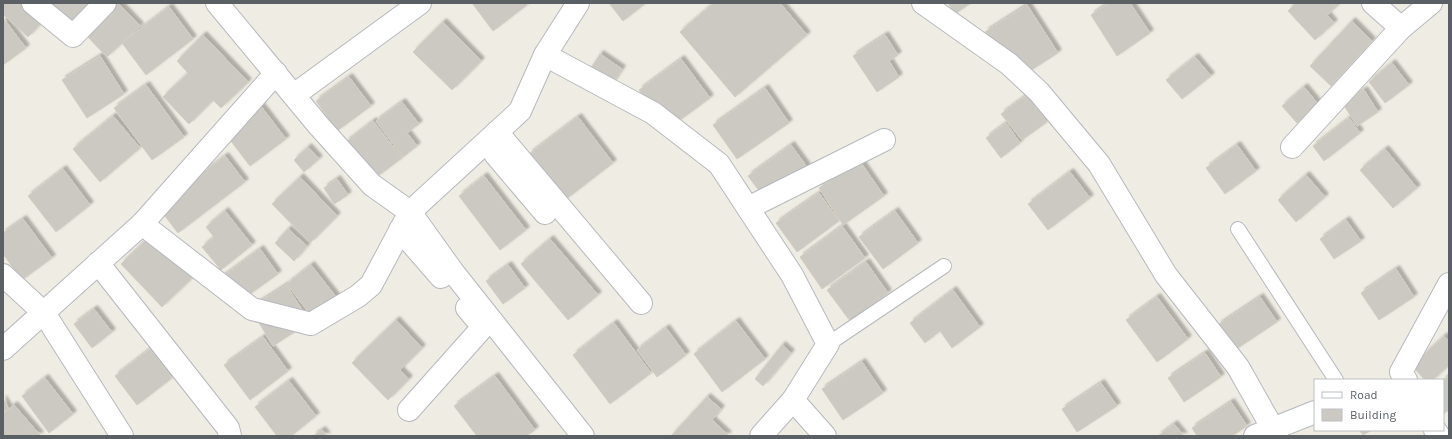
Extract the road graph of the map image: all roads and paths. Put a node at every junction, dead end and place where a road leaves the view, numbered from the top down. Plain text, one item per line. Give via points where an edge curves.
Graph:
1 (33, 3) edge
2 (105, 3) edge
3 (217, 3) edge
4 (420, 3) edge
5 (923, 3) edge
6 (1372, 3) edge
7 (1431, 3) edge
8 (573, 5) edge
9 (1401, 28) junction
10 (546, 55) junction
11 (276, 73) junction
12 (294, 95) junction
13 (491, 137) junction
14 (884, 140) dead end
15 (1292, 147) dead end
16 (748, 208) junction
17 (545, 213) dead end
18 (405, 221) junction
19 (142, 224) junction
20 (1238, 229) dead end
21 (98, 263) junction
22 (944, 266) dead end
23 (3, 274) edge
24 (1449, 284) edge
25 (641, 304) dead end
26 (44, 313) junction
27 (828, 344) junction
28 (3, 348) edge
29 (1397, 377) edge
30 (1335, 379) edge
31 (793, 400) junction
32 (409, 410) dead end
33 (1314, 412) edge
34 (1264, 432) edge
35 (122, 436) edge
36 (230, 436) edge
37 (583, 436) edge
38 (761, 436) edge
39 (825, 436) edge

1 - 2 street via 73,36
3 - 11 street
4 - 12 street
5 - 34 street via 1010,64 1039,92 1099,164 1166,275 1238,367
6 - 9 street
7 - 9 street
8 - 10 street
9 - 15 street
10 - 13 street via 520,111
10 - 16 street via 653,113 719,164
11 - 12 street
11 - 19 street
12 - 18 street
13 - 17 street
13 - 18 street
13 - 25 street
14 - 16 street
16 - 27 street via 792,275
18 - 19 street via 371,284 358,296 311,324 252,309
18 - 32 street via 483,327
18 - 37 street via 453,272
19 - 21 street
20 - 30 lane
21 - 26 street
21 - 36 street via 228,428
22 - 27 lane
23 - 26 street
24 - 29 street
26 - 28 street
26 - 35 street
27 - 31 street
31 - 38 street
31 - 39 street
33 - 34 street

